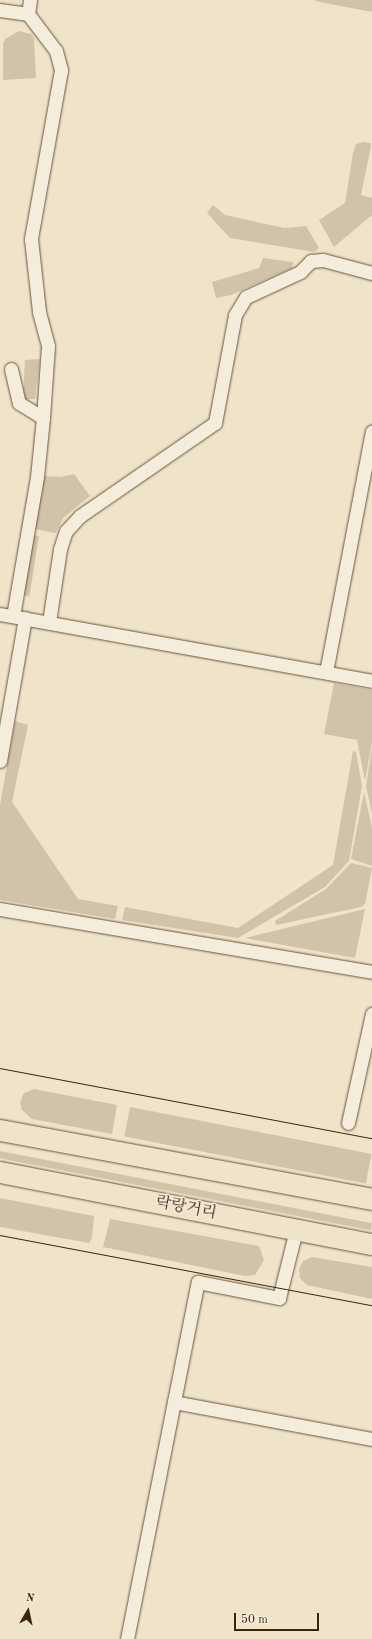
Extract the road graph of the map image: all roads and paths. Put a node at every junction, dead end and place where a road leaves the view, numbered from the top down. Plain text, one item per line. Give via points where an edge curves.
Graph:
1 (30, 0) edge
2 (0, 10) edge
3 (28, 14) junction
4 (372, 273) edge
5 (11, 369) dead end
6 (43, 418) junction
7 (372, 431) edge
8 (366, 491) edge
9 (13, 616) edge
10 (49, 622) junction
11 (326, 672) junction
12 (372, 681) edge
13 (0, 761) edge
14 (0, 909) edge
15 (372, 972) edge
16 (372, 1014) edge
17 (348, 1123) dead end
18 (0, 1130) edge
19 (0, 1172) edge
20 (372, 1199) edge
21 (296, 1230) junction
22 (372, 1244) edge
23 (174, 1402) junction
24 (372, 1439) edge
25 (127, 1639) edge

1 - 3 street
2 - 3 street
3 - 6 street via 56,51 60,70 31,239 39,312 48,346
4 - 10 street via 323,260 311,260 300,272 246,296 235,315 215,423 80,516 66,531 60,549
5 - 6 street via 18,403
6 - 9 street via 37,477
7 - 8 street
8 - 11 street
9 - 10 street
9 - 13 street
10 - 11 street
11 - 12 street
14 - 15 street
16 - 17 street
18 - 20 main road
19 - 21 main road, 락랑거리
21 - 22 main road, 락랑거리
21 - 23 street via 279,1298 198,1282
23 - 24 street
23 - 25 street

